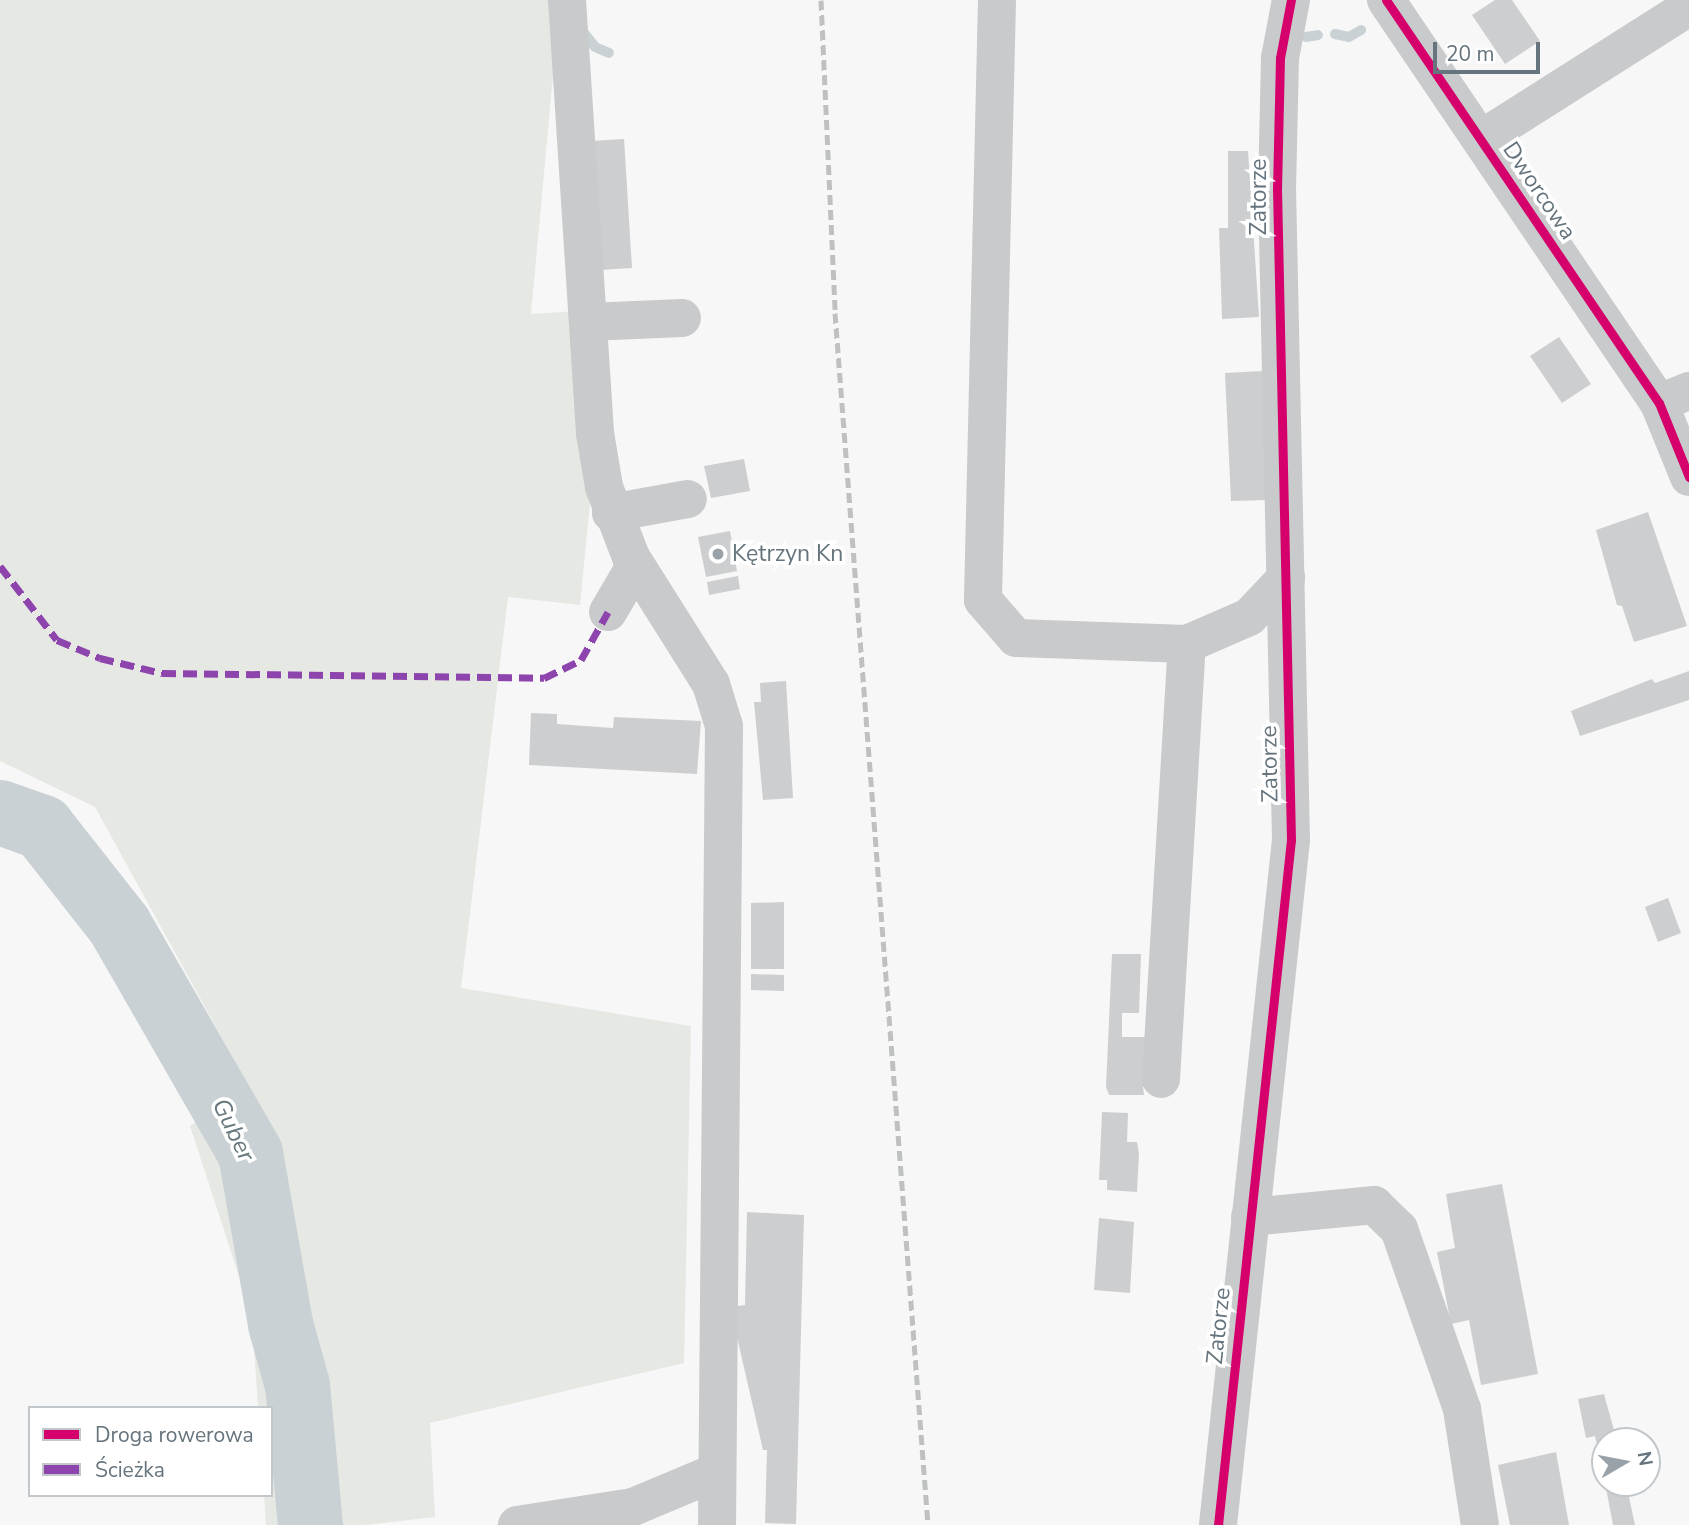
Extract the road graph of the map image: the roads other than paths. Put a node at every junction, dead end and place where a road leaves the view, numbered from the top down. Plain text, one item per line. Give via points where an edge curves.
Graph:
1 (567, 0) edge
2 (997, 0) edge
3 (1291, 0) edge
4 (1386, 0) edge
5 (1689, 7) edge
6 (1481, 139) junction
7 (682, 318) dead end
8 (589, 322) junction
9 (1674, 397) edge
10 (1689, 477) edge
11 (688, 499) dead end
12 (611, 513) junction
13 (635, 566) junction
14 (1286, 578) junction
15 (608, 612) dead end
16 (1187, 644) junction
17 (1161, 1079) dead end
18 (1251, 1217) junction
19 (714, 1473) junction
20 (635, 1516) edge
21 (517, 1525) edge
22 (717, 1525) edge
23 (1217, 1525) edge
24 (1480, 1525) edge

1 - 8 street
2 - 16 street via 983,600 1016,638
3 - 14 street, Zatorze via 1280,58 1278,190
4 - 6 street, Dworcowa
5 - 6 street
6 - 9 street, Dworcowa
7 - 8 street
8 - 12 street via 595,433
9 - 10 street, Dworcowa
11 - 12 street
12 - 13 street
13 - 15 street
13 - 19 street via 711,684 724,726
14 - 16 street via 1249,617
14 - 18 street, Zatorze via 1291,840
16 - 17 street
18 - 23 street, Zatorze
18 - 24 street via 1374,1205 1399,1228 1462,1409
19 - 20 street
19 - 22 street
20 - 21 street

